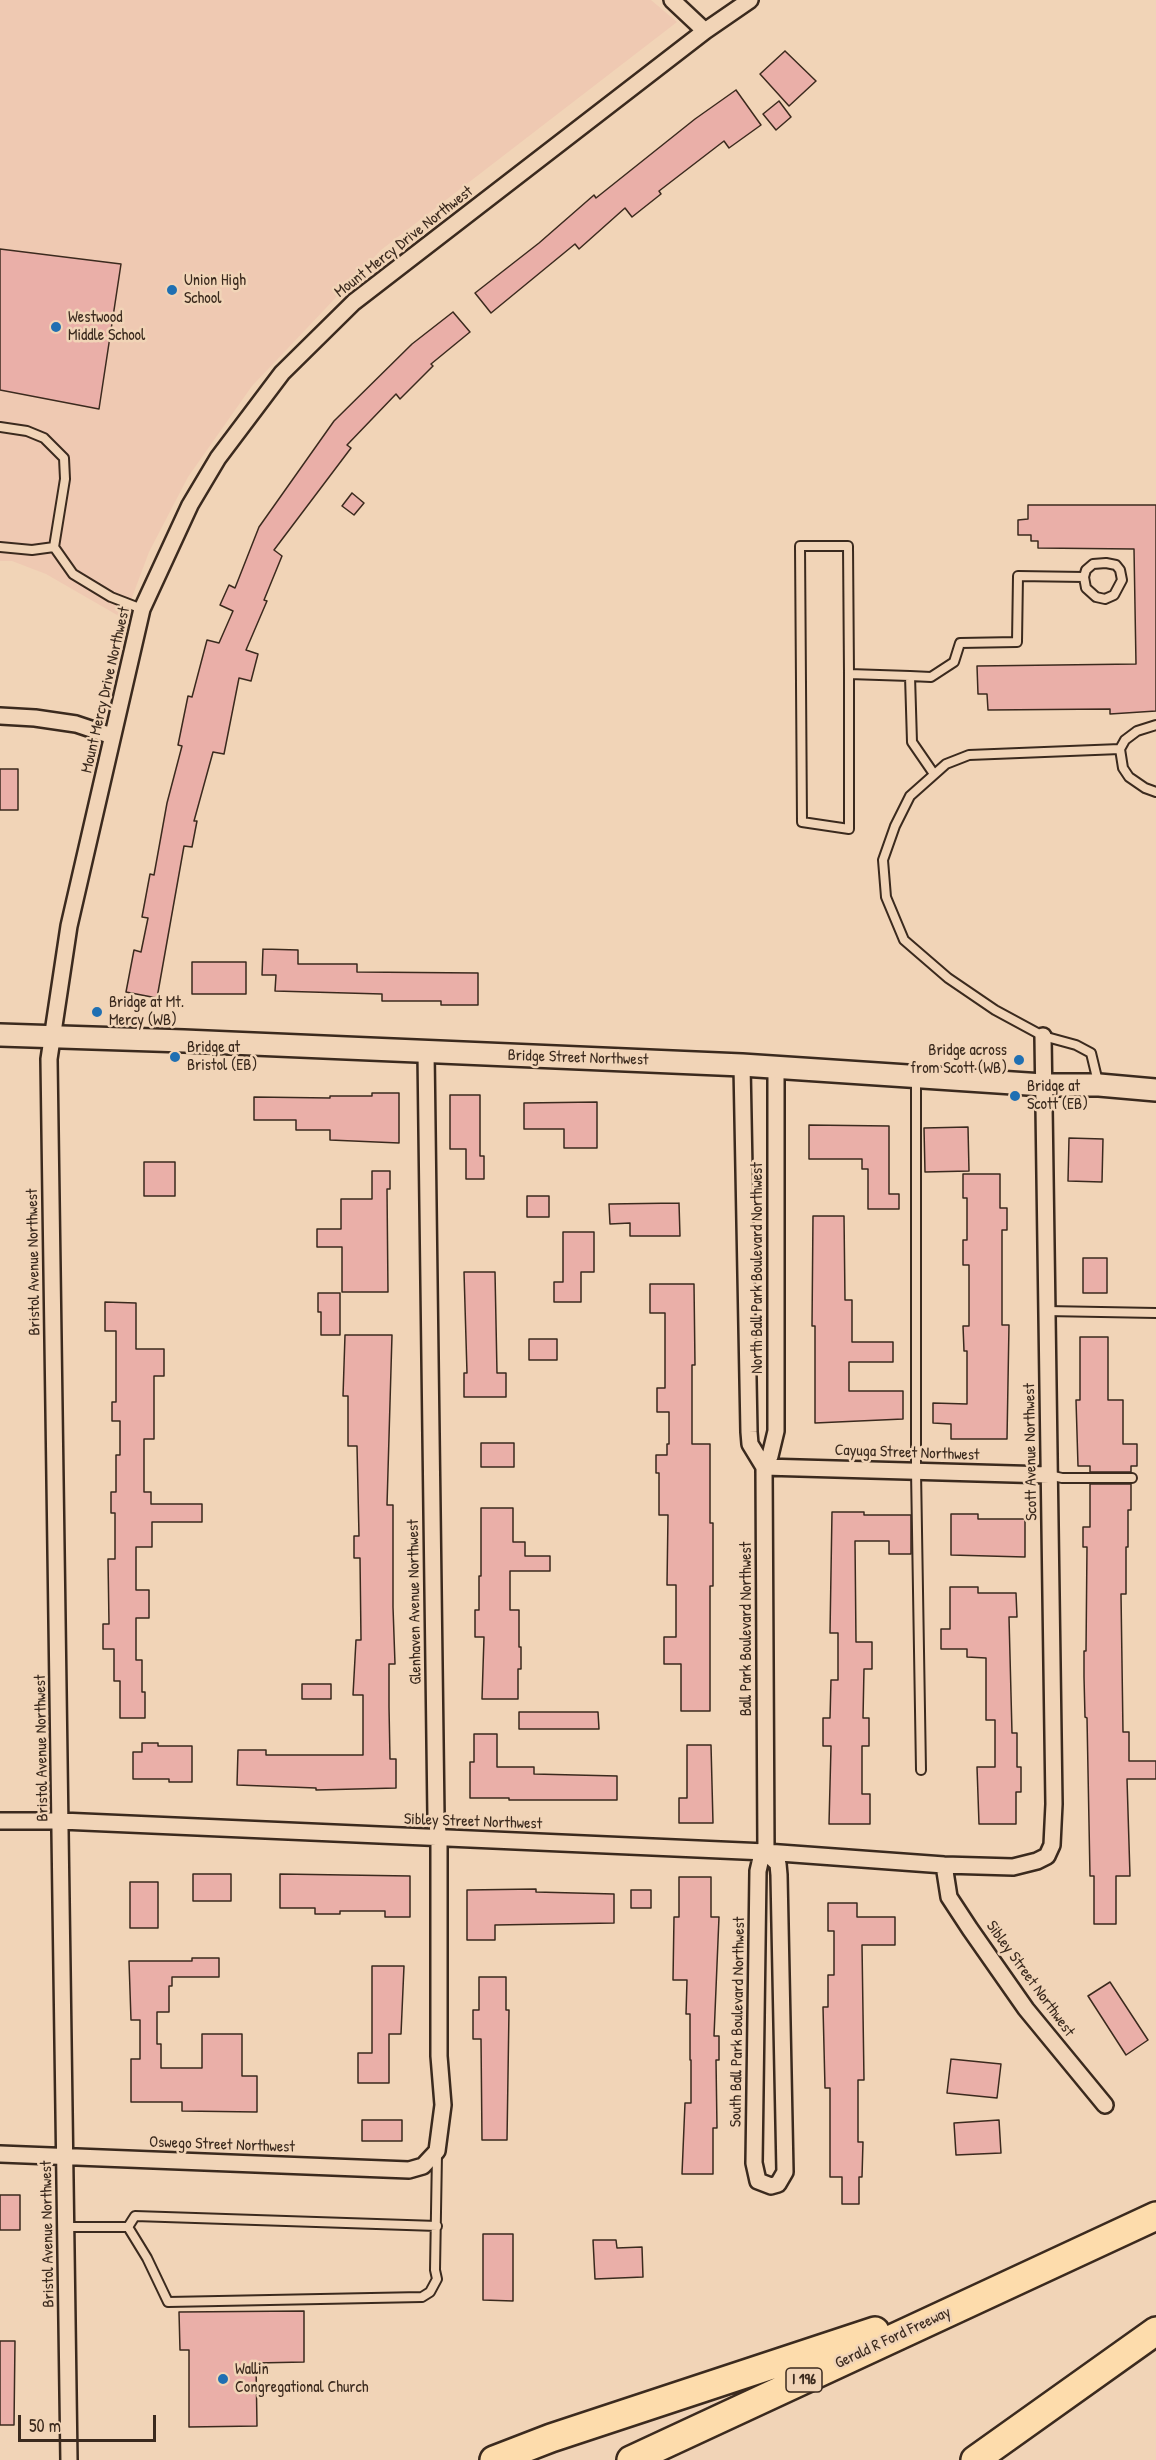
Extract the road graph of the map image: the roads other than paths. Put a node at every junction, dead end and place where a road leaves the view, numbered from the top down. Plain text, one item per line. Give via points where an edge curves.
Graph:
1 (672, 0) edge
2 (750, 0) edge
3 (705, 32) junction
4 (0, 427) edge
5 (0, 547) edge
6 (54, 547) junction
7 (1084, 577) junction
8 (142, 609) junction
9 (849, 674) junction
10 (910, 676) junction
11 (0, 716) edge
12 (1156, 725) edge
13 (112, 736) junction
14 (1120, 749) junction
15 (934, 774) junction
16 (1156, 792) edge
17 (0, 1035) edge
18 (52, 1036) junction
19 (1043, 1036) junction
20 (426, 1052) junction
21 (742, 1065) junction
22 (776, 1067) junction
23 (916, 1077) junction
24 (1043, 1085) junction
25 (1099, 1085) junction
26 (1156, 1090) edge
27 (1046, 1311) junction
28 (1156, 1313) edge
29 (764, 1467) junction
30 (916, 1471) junction
31 (1049, 1475) junction
32 (1132, 1478) dead end
33 (921, 1770) dead end
34 (0, 1821) edge
35 (61, 1821) junction
36 (439, 1839) junction
37 (766, 1852) junction
38 (1037, 1861) joint
39 (944, 1865) junction
40 (1105, 2105) dead end
41 (436, 2151) junction
42 (0, 2154) edge
43 (64, 2157) junction
44 (771, 2186) joint
45 (1156, 2216) edge
46 (436, 2226) junction
47 (66, 2227) junction
48 (128, 2227) junction
49 (976, 2298) junction
50 (1156, 2331) edge
51 (69, 2460) edge
52 (494, 2460) edge
53 (630, 2460) edge
54 (975, 2460) edge

1 - 3 street
2 - 3 street, Mount Mercy Drive Northwest
3 - 8 street, Mount Mercy Drive Northwest via 354,302 282,373 218,459 190,505
4 - 6 lane via 44,438 64,459 65,479
5 - 6 lane
6 - 8 lane via 73,574 111,597
7 - 7 lane via 1093,564 1106,563 1116,565 1122,580 1114,595 1105,599 1086,588
7 - 10 lane via 1018,576 1017,642 960,643 954,662 931,677
8 - 13 street, Mount Mercy Drive Northwest
9 - 9 lane via 848,546 800,546 802,822 849,829
9 - 10 lane
10 - 15 lane via 912,742
11 - 13 street via 76,724
12 - 14 lane via 1137,731
13 - 18 street, Mount Mercy Drive Northwest via 69,926
14 - 15 lane via 969,755 946,764
14 - 16 lane via 1129,777
15 - 19 lane via 910,796 894,826 883,860 886,897 904,940 948,978
17 - 18 main road, Bridge Street Northwest
18 - 20 main road, Bridge Street Northwest
18 - 35 street, Bristol Avenue Northwest via 48,1059
19 - 24 street, Scott Avenue Northwest
19 - 25 lane via 1091,1053
20 - 21 main road, Bridge Street Northwest
20 - 36 street, Glenhaven Avenue Northwest
21 - 22 main road, Bridge Street Northwest
21 - 29 street, Ball Park Boulevard Northwest via 749,1432 750,1444
22 - 23 main road, Bridge Street Northwest
22 - 29 street, North Ball Park Boulevard Northwest via 776,1431
23 - 24 main road, Bridge Street Northwest
23 - 30 lane
24 - 25 main road, Bridge Street Northwest
24 - 27 street, Scott Avenue Northwest
25 - 26 main road, Bridge Street Northwest
27 - 28 lane
27 - 31 street, Scott Avenue Northwest
29 - 30 street, Cayuga Street Northwest
29 - 37 street, Ball Park Boulevard Northwest
30 - 31 street, Cayuga Street Northwest
30 - 33 lane
31 - 32 lane
31 - 38 street, Scott Avenue Northwest via 1054,1827 1047,1856
34 - 35 street, Sibley Street Northwest
35 - 36 street, Sibley Street Northwest
35 - 43 street, Bristol Avenue Northwest
36 - 37 street, Sibley Street Northwest
36 - 41 street, Glenhaven Avenue Northwest via 439,2056 443,2105
37 - 39 street, Sibley Street Northwest
37 - 44 street, South Ball Park Boulevard Northwest via 758,1871 754,2163 758,2181
37 - 44 street, Ball Park Boulevard Northwest via 778,1864 779,1875 785,2160 783,2178
38 - 39 street, Sibley Street Northwest via 1013,1867
39 - 40 street, Sibley Street Northwest via 949,1897 970,1929 1026,2009
41 - 43 street, Oswego Street Northwest via 423,2166 409,2170
41 - 46 lane
42 - 43 street, Oswego Street Northwest
43 - 47 street, Bristol Avenue Northwest
45 - 49 highway, Gerald R Ford Freeway / I 196
46 - 48 lane via 135,2216
46 - 48 lane via 436,2279 430,2292 422,2297 168,2302
47 - 48 lane
47 - 51 street, Bristol Avenue Northwest
49 - 52 highway
49 - 53 highway, Gerald R Ford Freeway / I 196
50 - 54 highway

